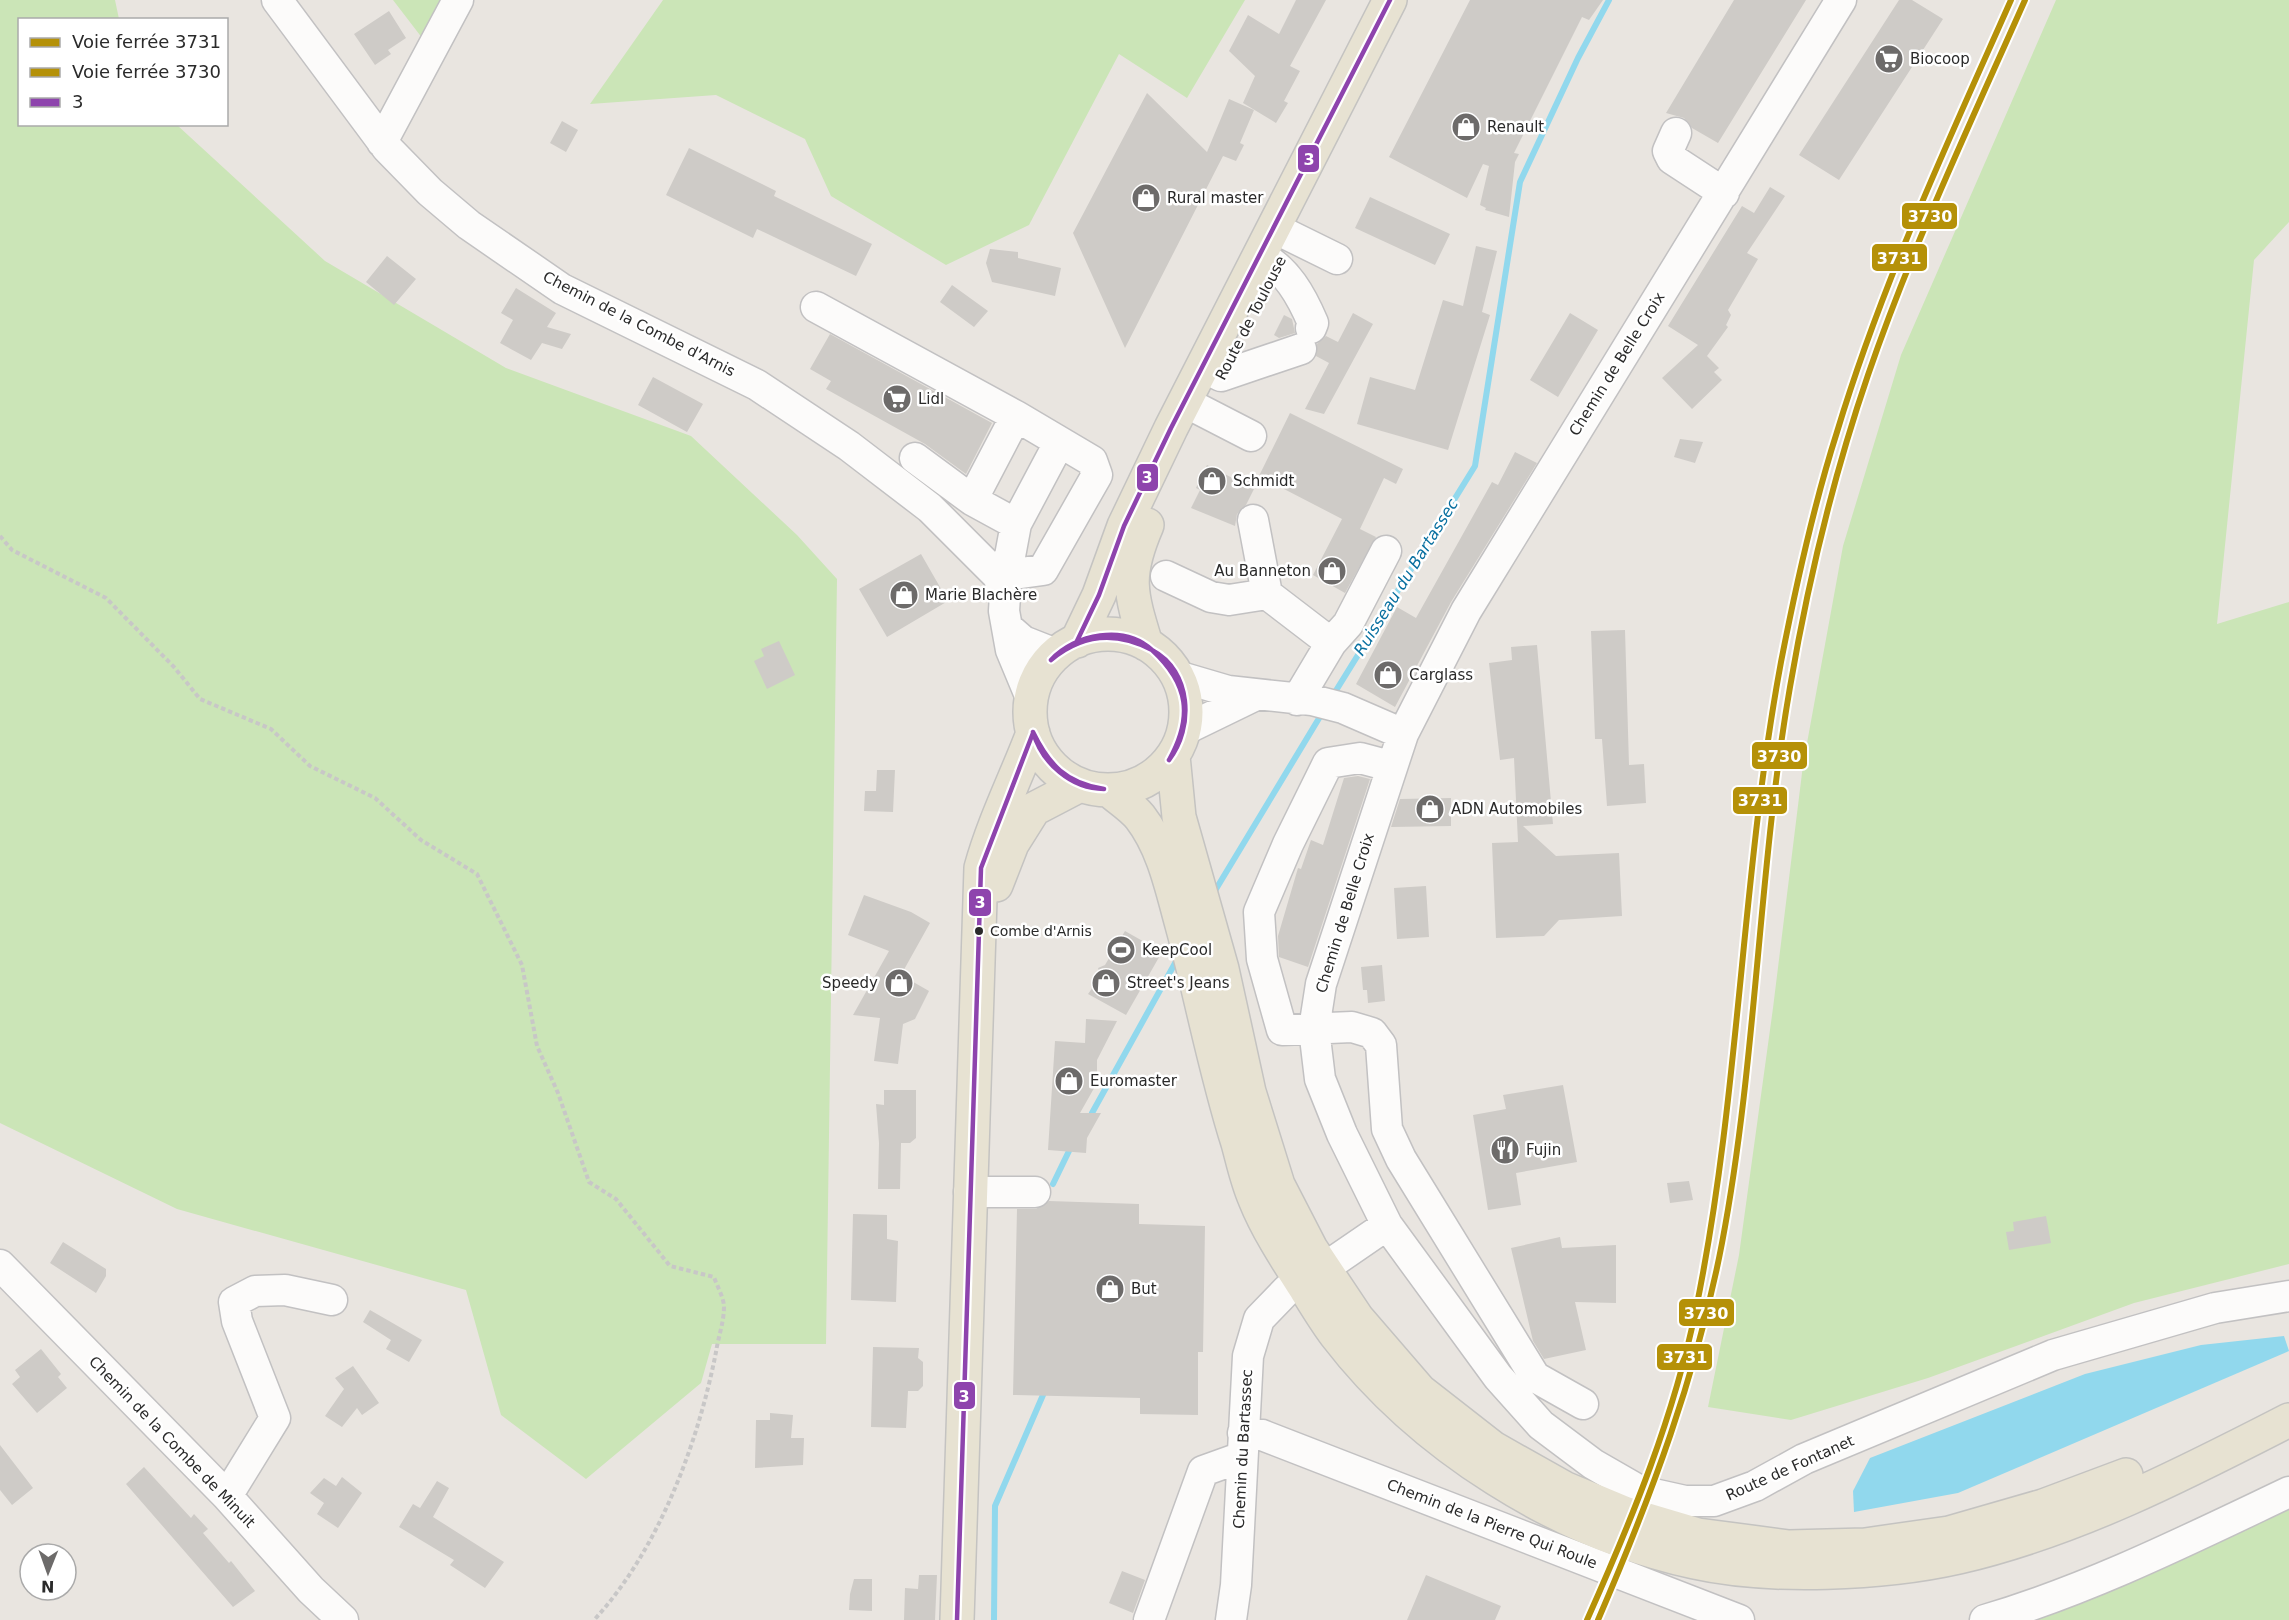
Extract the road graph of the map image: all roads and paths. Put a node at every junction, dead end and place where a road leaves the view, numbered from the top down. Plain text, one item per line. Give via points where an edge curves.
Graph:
1 (277, 0) edge
2 (458, 0) edge
3 (1390, 0) edge
4 (1411, 0) edge
5 (1841, 0) edge
6 (1676, 133) dead end
7 (382, 142) junction
8 (1724, 193) junction
9 (1276, 246) junction
10 (1337, 259) dead end
11 (816, 307) dead end
12 (1212, 372) junction
13 (1194, 406) junction
14 (1016, 416) junction
15 (1251, 436) dead end
16 (1059, 443) junction
17 (915, 458) dead end
18 (972, 500) junction
19 (1007, 520) junction
20 (1253, 520) dead end
21 (0, 536) edge
22 (1386, 551) dead end
23 (992, 569) junction
24 (1166, 576) dead end
25 (1266, 594) junction
26 (1007, 627) junction
27 (1331, 643) junction
28 (1146, 644) junction
29 (1067, 647) junction
30 (1178, 676) junction
31 (1256, 695) junction
32 (1031, 698) junction
33 (1304, 700) junction
34 (1033, 733) junction
35 (1403, 734) junction
36 (1179, 743) junction
37 (1390, 766) junction
38 (1094, 788) junction
39 (1181, 870) junction
40 (981, 932) junction
41 (1210, 977) junction
42 (1314, 1029) junction
43 (969, 1192) junction
44 (1035, 1192) dead end
45 (1387, 1226) junction
46 (1333, 1262) dead end
47 (0, 1265) edge
48 (1287, 1290) dead end
49 (2289, 1296) edge
50 (332, 1300) dead end
51 (1583, 1404) dead end
52 (2289, 1410) edge
53 (2289, 1420) edge
54 (1243, 1445) junction
55 (2289, 1492) edge
56 (227, 1496) junction
57 (343, 1620) edge
58 (594, 1620) edge
59 (957, 1620) edge
60 (1149, 1620) edge
61 (1231, 1620) edge
62 (1739, 1620) edge
63 (1985, 1620) edge

1 - 7 street, Chemin de la Combe d'Arnis
2 - 7 street
3 - 9 main road, Route de Toulouse
4 - 9 main road, Route de Toulouse
5 - 8 street, Chemin de Belle Croix
6 - 8 street via 1668,151 1672,159
7 - 23 street, Chemin de la Combe d'Arnis via 430,192 515,258 562,289 757,385 849,446 930,508
8 - 35 street, Chemin de Belle Croix via 1466,611
9 - 10 street
9 - 12 main road, Route de Toulouse
9 - 12 street via 1313,323 1306,339
11 - 14 street
12 - 13 main road, Route de Toulouse
13 - 15 street
13 - 28 main road, Route de Toulouse via 1134,555 1132,597
13 - 29 main road, Route de Toulouse via 1124,526 1099,595
14 - 16 street
14 - 18 street
16 - 19 street
16 - 23 street via 1092,460 1097,476 1043,570
17 - 18 street
18 - 19 street
19 - 23 street via 993,553
20 - 25 street
21 - 58 path via 12,550 106,598 200,699 271,729 310,766 375,798 421,840 477,874 522,965 537,1046 589,1182 616,1199 670,1266 714,1277 724,1306 710,1384 677,1483 644,1554 618,1594
22 - 27 street via 1348,624
23 - 26 street via 1005,595
24 - 25 street via 1211,597 1229,600
25 - 27 street
26 - 29 street via 1023,641
26 - 32 street via 1011,650
27 - 33 street
28 - 29 main road via 1124,636 1100,635
28 - 30 main road
29 - 32 main road via 1036,682
30 - 31 street
30 - 36 main road via 1186,712
31 - 33 street
31 - 36 street
32 - 34 main road
33 - 35 street via 1343,708
34 - 38 main road via 1059,773
34 - 40 main road via 991,831 981,868
35 - 37 street, Chemin de Belle Croix
36 - 38 main road via 1156,774 1134,786
36 - 39 main road
37 - 42 street, Chemin de Belle Croix via 1321,984
37 - 42 street via 1360,758 1328,763 1259,912 1262,959 1282,1030
38 - 39 main road via 1138,815
38 - 40 main road via 1034,809 1012,844
39 - 41 main road
40 - 43 main road
41 - 52 main road via 1278,1185 1311,1250 1357,1318 1420,1391 1493,1448 1574,1492 1624,1513 1698,1535 1789,1547 1865,1545 1949,1533 2043,1506
41 - 53 main road via 1223,1097 1255,1198 1289,1263 1336,1335 1402,1407 1478,1468 1557,1514 1619,1541 1697,1563 1789,1573 1869,1570 1958,1557 2050,1531 2203,1464
42 - 45 street, Chemin de Belle Croix via 1320,1079
42 - 51 street via 1352,1027 1372,1034 1381,1045 1387,1129 1401,1159 1535,1377
43 - 44 street
43 - 59 main road
45 - 46 street
45 - 49 street, Route de Fontanet via 1498,1377 1541,1425 1593,1464 1641,1491 1684,1501 1714,1501 1755,1486 1804,1459 2053,1355 2215,1308
47 - 56 street, Chemin de la Combe de Minuit
48 - 54 street, Chemin du Bartassec via 1259,1319 1248,1356
50 - 56 street via 275,1290 255,1291 234,1302 237,1321 275,1418
54 - 60 street via 1203,1471
54 - 61 street, Chemin du Bartassec
54 - 62 street, Chemin de la Pierre Qui Roule via 1262,1435
55 - 63 street via 2150,1558
56 - 57 street, Chemin de la Combe de Minuit

